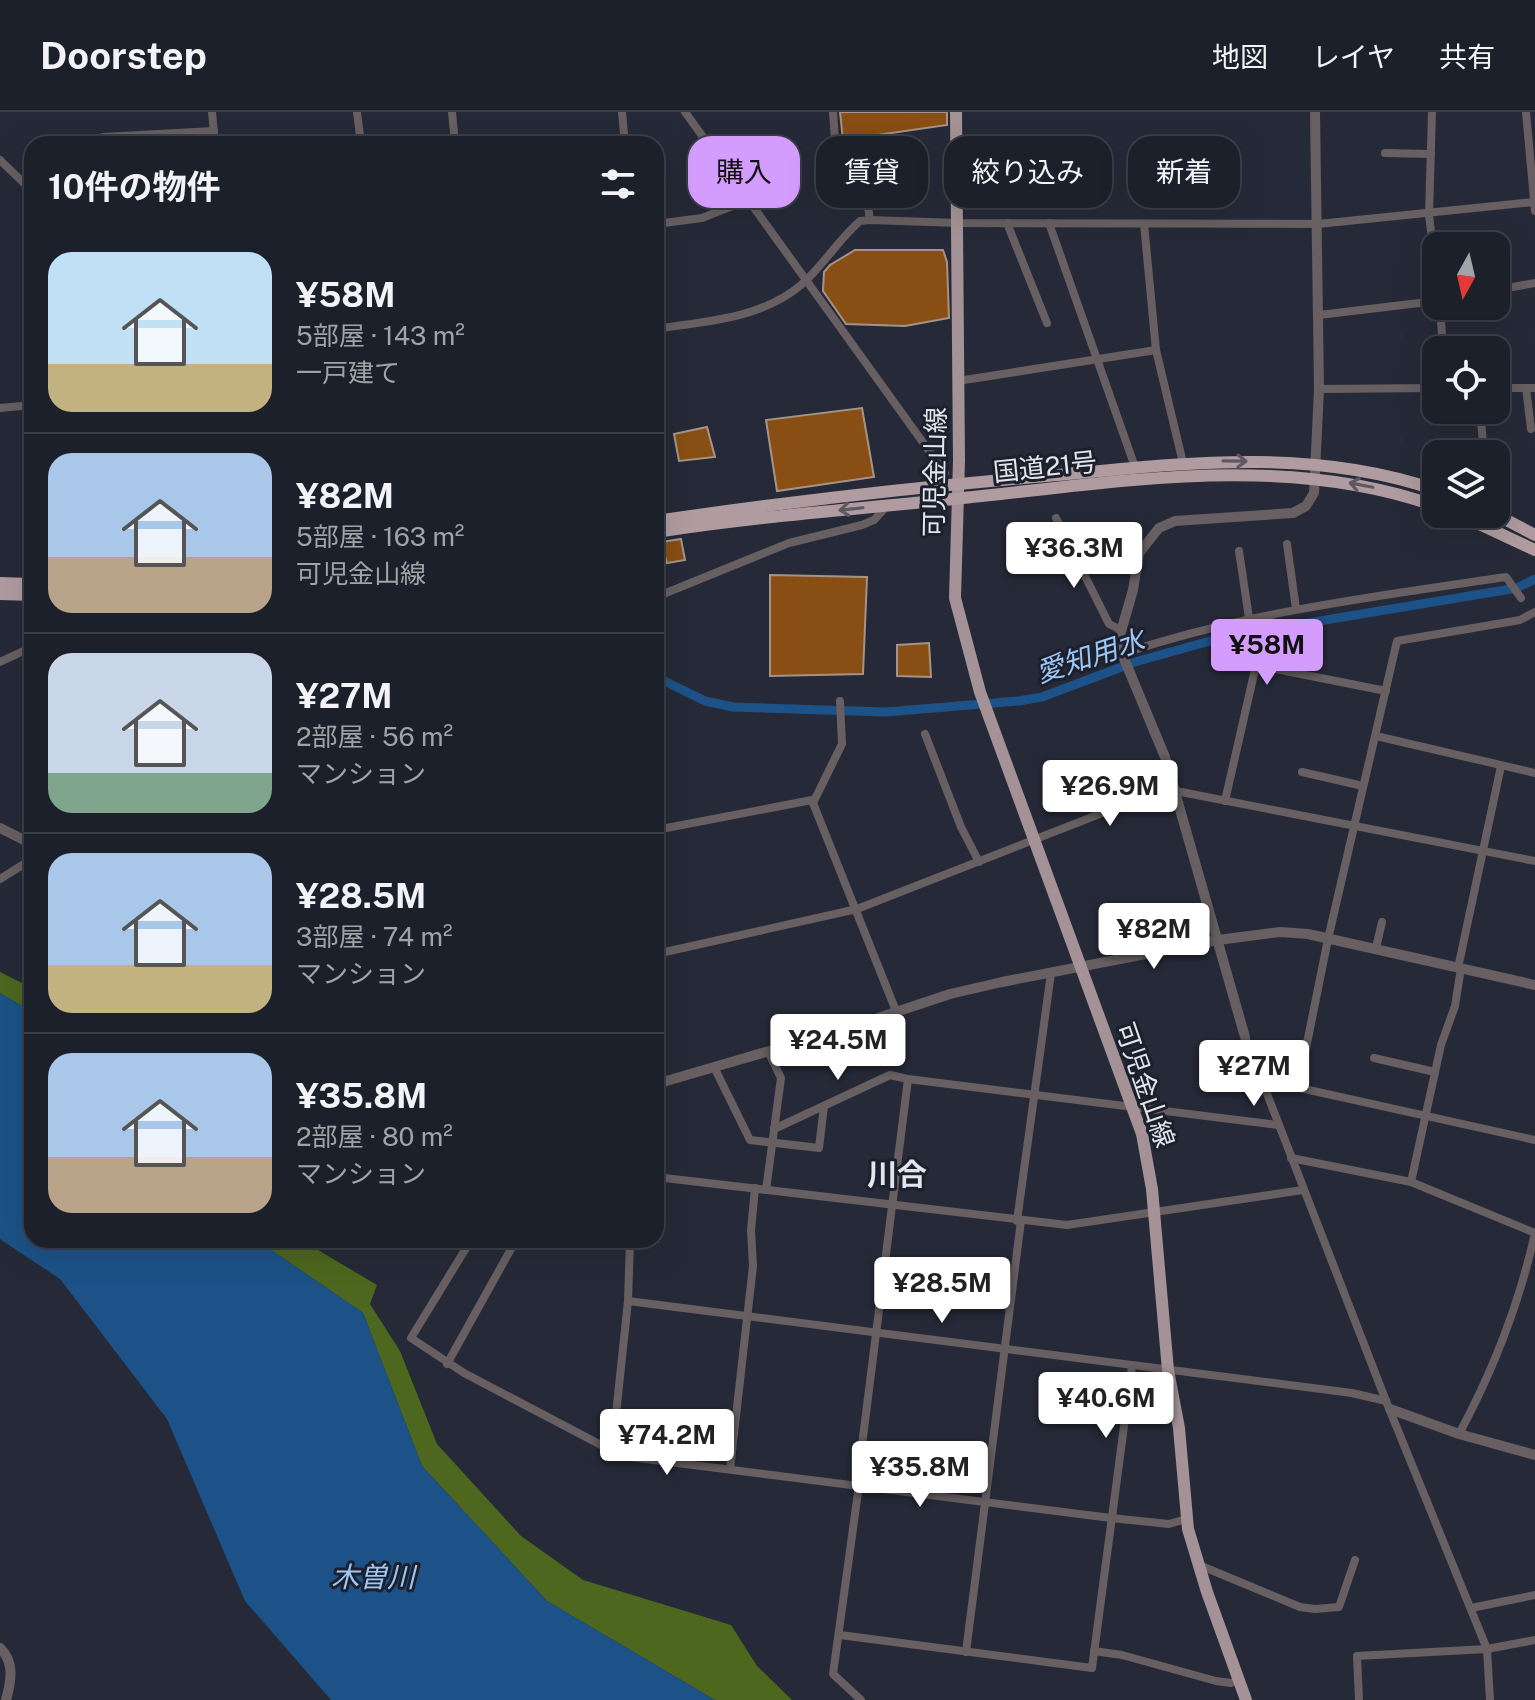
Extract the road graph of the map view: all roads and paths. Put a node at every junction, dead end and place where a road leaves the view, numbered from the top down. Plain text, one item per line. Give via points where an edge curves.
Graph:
1 (212, 112) edge
2 (357, 112) edge
3 (452, 112) edge
4 (622, 112) edge
5 (685, 112) edge
6 (833, 112) edge
7 (956, 112) edge
8 (1315, 112) edge
9 (1432, 112) edge
10 (1526, 112) edge
11 (214, 131) junction
12 (122, 136) edge
13 (214, 136) edge
14 (360, 136) edge
15 (454, 136) edge
16 (624, 136) edge
17 (702, 136) edge
18 (1385, 153) dead end
19 (1431, 154) junction
20 (0, 160) edge
21 (24, 182) edge
22 (1534, 207) edge
23 (728, 208) edge
24 (754, 208) edge
25 (1429, 215) junction
26 (870, 220) junction
27 (664, 223) edge
28 (958, 223) junction
29 (1007, 223) junction
30 (1049, 223) junction
31 (1144, 224) junction
32 (1318, 224) junction
33 (1431, 232) edge
34 (806, 280) junction
35 (1535, 283) edge
36 (1510, 287) edge
37 (1422, 303) edge
38 (1319, 315) junction
39 (1047, 323) dead end
40 (664, 328) edge
41 (1156, 350) junction
42 (1098, 358) junction
43 (958, 381) junction
44 (1422, 388) edge
45 (1510, 388) edge
46 (1531, 388) edge
47 (1319, 389) junction
48 (24, 406) edge
49 (0, 408) edge
50 (1531, 429) dead end
51 (1183, 463) junction
52 (1318, 464) junction
53 (1135, 467) junction
54 (945, 473) dead end
55 (1317, 478) junction
56 (958, 483) junction
57 (1422, 486) edge
58 (958, 499) junction
59 (1422, 502) edge
60 (887, 506) junction
61 (1056, 518) dead end
62 (664, 520) edge
63 (1510, 522) edge
64 (1488, 528) edge
65 (664, 531) edge
66 (1535, 535) edge
67 (1287, 544) dead end
68 (1535, 550) edge
69 (1239, 551) dead end
70 (0, 583) edge
71 (24, 584) edge
72 (0, 594) edge
73 (664, 594) edge
74 (24, 595) edge
75 (1520, 596) dead end
76 (1296, 609) junction
77 (1535, 612) edge
78 (1249, 618) junction
79 (1121, 630) junction
80 (24, 651) edge
81 (1123, 656) junction
82 (0, 662) edge
83 (1386, 691) junction
84 (840, 701) dead end
85 (925, 734) dead end
86 (1376, 736) junction
87 (1501, 766) junction
88 (1302, 772) dead end
89 (1535, 773) edge
90 (1363, 786) junction
91 (1175, 788) junction
92 (1225, 801) junction
93 (813, 803) junction
94 (1354, 827) junction
95 (0, 828) edge
96 (664, 828) edge
97 (24, 840) edge
98 (1035, 841) junction
99 (1483, 849) junction
100 (1535, 861) edge
101 (979, 862) junction
102 (24, 864) edge
103 (0, 879) edge
104 (857, 909) junction
105 (1382, 922) dead end
106 (1328, 939) junction
107 (1218, 940) junction
108 (1376, 948) junction
109 (664, 952) edge
110 (1081, 968) junction
111 (1459, 968) junction
112 (1051, 973) junction
113 (1535, 985) edge
114 (896, 1011) junction
115 (1245, 1037) joint
116 (768, 1051) junction
117 (1374, 1058) dead end
118 (714, 1067) junction
119 (1435, 1072) junction
120 (908, 1079) junction
121 (1259, 1079) junction
122 (664, 1082) edge
123 (1298, 1088) junction
124 (1035, 1093) junction
125 (824, 1106) junction
126 (1133, 1107) junction
127 (1426, 1116) junction
128 (1278, 1125) junction
129 (774, 1129) junction
130 (1535, 1140) edge
131 (772, 1143) junction
132 (1291, 1158) junction
133 (664, 1178) edge
134 (1411, 1182) junction
135 (755, 1188) junction
136 (766, 1190) junction
137 (1303, 1190) junction
138 (893, 1206) junction
139 (1154, 1213) junction
140 (1019, 1221) junction
141 (1535, 1233) edge
142 (466, 1248) edge
143 (512, 1248) edge
144 (630, 1248) edge
145 (628, 1301) junction
146 (747, 1316) junction
147 (875, 1333) junction
148 (1004, 1349) junction
149 (447, 1364) junction
150 (1132, 1366) junction
151 (1168, 1370) junction
152 (1388, 1405) junction
153 (1459, 1434) junction
154 (612, 1452) junction
155 (1535, 1455) edge
156 (730, 1469) junction
157 (858, 1485) junction
158 (985, 1502) junction
159 (1111, 1518) junction
160 (1186, 1519) junction
161 (1355, 1560) dead end
162 (1197, 1564) junction
163 (1535, 1595) edge
164 (1471, 1608) junction
165 (840, 1635) junction
166 (1535, 1640) edge
167 (0, 1648) edge
168 (1487, 1649) junction
169 (1094, 1651) junction
170 (966, 1652) junction
171 (1239, 1680) junction
172 (6, 1700) edge
173 (861, 1700) edge
174 (1246, 1700) edge
175 (1359, 1700) edge
176 (1490, 1700) edge

1 - 11 street
2 - 14 street
3 - 15 street
4 - 16 street
5 - 17 street
6 - 26 street via 835,139 867,201
7 - 28 main road, 可児金山線
8 - 32 street
9 - 19 street
10 - 22 street
11 - 12 street
11 - 13 street
18 - 19 street
19 - 25 street
20 - 21 street
22 - 25 street
23 - 27 street
24 - 34 street
25 - 32 street
25 - 33 street
26 - 28 street
26 - 34 street via 852,228
28 - 29 street
28 - 43 main road, 可児金山線
29 - 30 street
29 - 39 street
30 - 31 street
30 - 42 street
31 - 32 street
31 - 41 street
32 - 38 street
34 - 40 street via 755,311
34 - 54 street
35 - 36 street
37 - 38 street
38 - 47 street
41 - 42 street
41 - 51 street
42 - 43 street
42 - 53 street
43 - 56 main road, 可児金山線
44 - 47 street
45 - 46 street
46 - 50 street
47 - 52 street
48 - 49 street
51 -> 52 highway, 国道21号
51 - 53 highway, 国道21号
52 - 55 street
52 - 57 highway, 国道21号
53 - 56 highway, 国道21号
55 - 58 highway, 国道21号 via 1215,475
59 -> 55 highway, 国道21号
55 - 79 street via 1312,500 1293,513 1175,521 1159,528 1139,553
56 - 58 main road, 可児金山線
56 - 62 highway, 国道21号
58 - 60 highway, 国道21号
58 - 98 main road, 可児金山線 via 955,598 980,692
60 -> 65 highway, 国道21号
60 - 73 street via 862,525 789,543
61 - 79 street via 1109,624
63 - 66 highway
64 - 68 highway
67 - 76 street
69 - 78 street
70 - 71 highway
72 - 74 highway
75 - 76 street via 1506,577
76 - 78 street
77 - 83 street via 1520,620 1397,641
78 - 81 street
79 - 81 street
80 - 82 street
81 - 91 street
83 - 86 street
83 - 92 street via 1256,665
84 - 93 street via 842,744
85 - 101 street
86 - 87 street
86 - 90 street
87 - 89 street
87 - 99 street
88 - 90 street
90 - 94 street
91 - 92 street
91 - 98 street
91 - 107 street
92 - 94 street
93 - 96 street
93 - 104 street
94 - 99 street
94 - 106 street
95 - 97 street
98 - 101 street
98 - 110 main road, 可児金山線
99 - 100 street
99 - 111 street
101 - 104 street
102 - 103 street
104 - 109 street
104 - 114 street
105 - 108 street
106 - 107 street via 1293,932
106 - 108 street
106 - 123 street
107 - 110 street
107 - 115 street
108 - 111 street
110 - 112 street
110 - 126 main road, 可児金山線
111 - 113 street
111 - 119 street via 1455,1006
112 - 114 street
112 - 124 street
114 - 116 street
115 - 121 street
116 - 118 street
116 - 129 street via 781,1078
117 - 119 street
118 - 122 street
118 - 131 street via 750,1140
119 - 127 street
120 - 124 street
120 - 125 street via 890,1075
120 - 138 street
121 - 123 street
121 - 128 street
123 - 127 street
124 - 126 street
124 - 140 street
125 - 129 street
125 - 131 street via 819,1148
126 - 128 street
126 - 139 main road, 可児金山線 via 1148,1161
127 - 130 street
127 - 134 street
128 - 132 street
129 - 131 street
131 - 136 street
132 - 134 street
132 - 137 street
133 - 135 street
134 - 141 street
135 - 136 street
135 - 146 street
136 - 138 street
137 - 139 street
137 - 152 street
138 - 140 street
138 - 147 street
139 - 140 street via 1067,1225
139 - 151 main road, 可児金山線
140 - 148 street
141 - 153 street via 1507,1332
142 - 149 street via 411,1338
143 - 149 street
144 - 145 street
145 - 146 street
145 - 154 street
146 - 147 street
146 - 156 street
147 - 148 street
147 - 157 street
148 - 150 street
148 - 158 street
149 - 154 street
150 - 151 street
150 - 159 street
151 - 152 street via 1352,1393
151 - 160 main road, 可児金山線
152 - 153 street
152 - 164 street
153 - 155 street
154 - 156 street
156 - 157 street
157 - 158 street
157 - 165 street
158 - 159 street
158 - 170 street
159 - 160 street via 1169,1524
159 - 169 street
160 - 162 main road, 可児金山線
161 - 162 street via 1341,1604 1315,1609
162 - 171 main road, 可児金山線
163 - 164 street
164 - 168 street
165 - 170 street
165 - 173 street via 833,1674
166 - 168 street
167 - 172 street via 11,1667
168 - 175 street via 1357,1656
168 - 176 street
169 - 170 street via 1092,1668
169 - 171 street via 1216,1681
171 - 174 main road, 可児金山線

